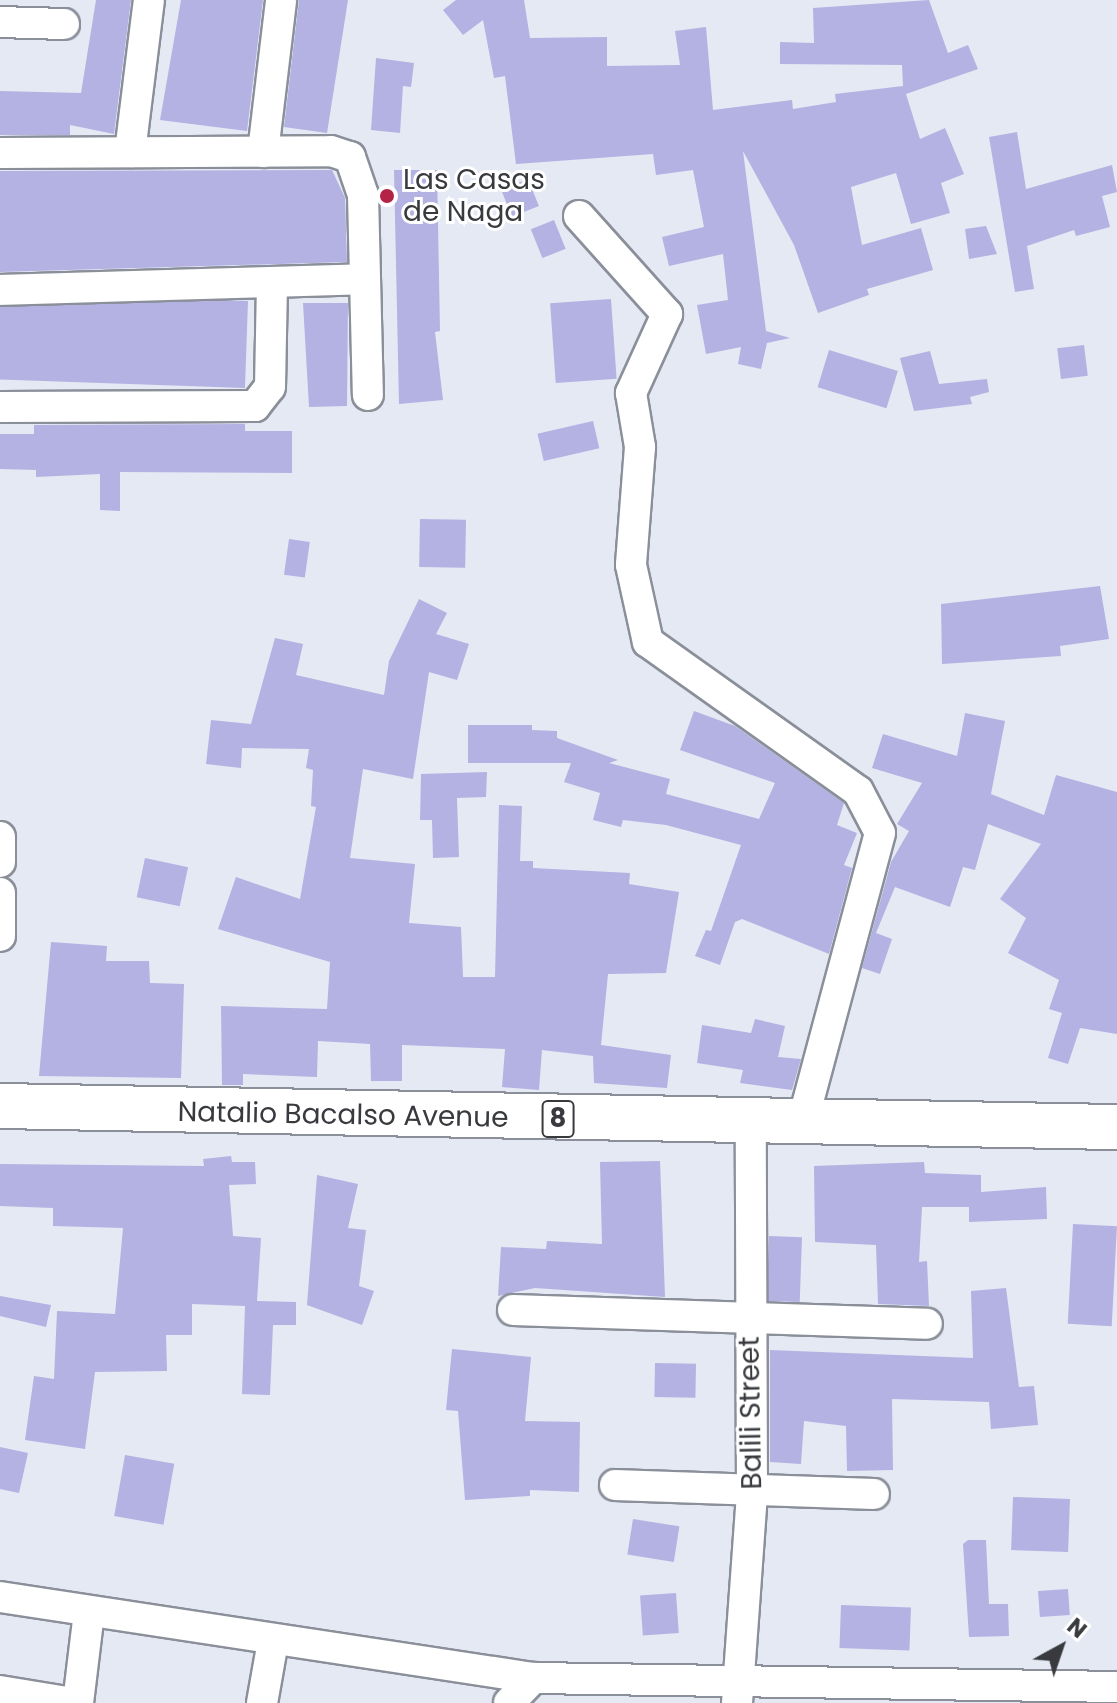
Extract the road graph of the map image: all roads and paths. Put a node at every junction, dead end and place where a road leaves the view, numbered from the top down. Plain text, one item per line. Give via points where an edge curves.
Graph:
1 (149, 0) edge
2 (281, 0) edge
3 (0, 22) edge
4 (64, 24) dead end
5 (130, 152) junction
6 (263, 152) junction
7 (0, 153) edge
8 (579, 216) dead end
9 (365, 279) junction
10 (272, 283) junction
11 (0, 290) edge
12 (368, 395) dead end
13 (0, 407) edge
14 (0, 837) edge
15 (0, 862) edge
16 (0, 893) edge
17 (0, 936) edge
18 (0, 1106) edge
19 (803, 1120) junction
20 (751, 1122) junction
21 (1117, 1127) edge
22 (513, 1310) dead end
23 (750, 1321) junction
24 (927, 1324) dead end
25 (615, 1485) dead end
26 (752, 1494) junction
27 (874, 1494) dead end
28 (0, 1597) edge
29 (89, 1612) junction
30 (273, 1641) junction
31 (533, 1678) junction
32 (1117, 1687) edge
33 (737, 1691) edge
34 (19, 1697) edge
35 (76, 1703) edge
36 (262, 1703) edge
37 (509, 1703) edge

1 - 5 street
2 - 6 street
3 - 4 street
5 - 6 street
5 - 7 street
6 - 9 street via 350,157 363,195
8 - 19 street via 667,314 631,393 640,447 631,565 648,642 858,791 874,811 880,833
9 - 10 street
9 - 12 street
10 - 11 street
10 - 13 street via 270,387 255,406
14 - 15 street
16 - 17 street
18 - 20 highway, Natalio Bacalso Avenue / 8
19 - 20 highway, Natalio Bacalso Avenue / 8
19 - 21 highway, Natalio Bacalso Avenue / 8
20 - 23 street, Balili Street
22 - 23 street
23 - 24 street
23 - 26 street, Balili Street
25 - 26 street
26 - 27 street
26 - 33 street, Balili Street
28 - 29 street
29 - 30 street
29 - 35 street
30 - 31 street
30 - 36 street
31 - 33 street
31 - 37 street
32 - 33 street
34 - 35 street

